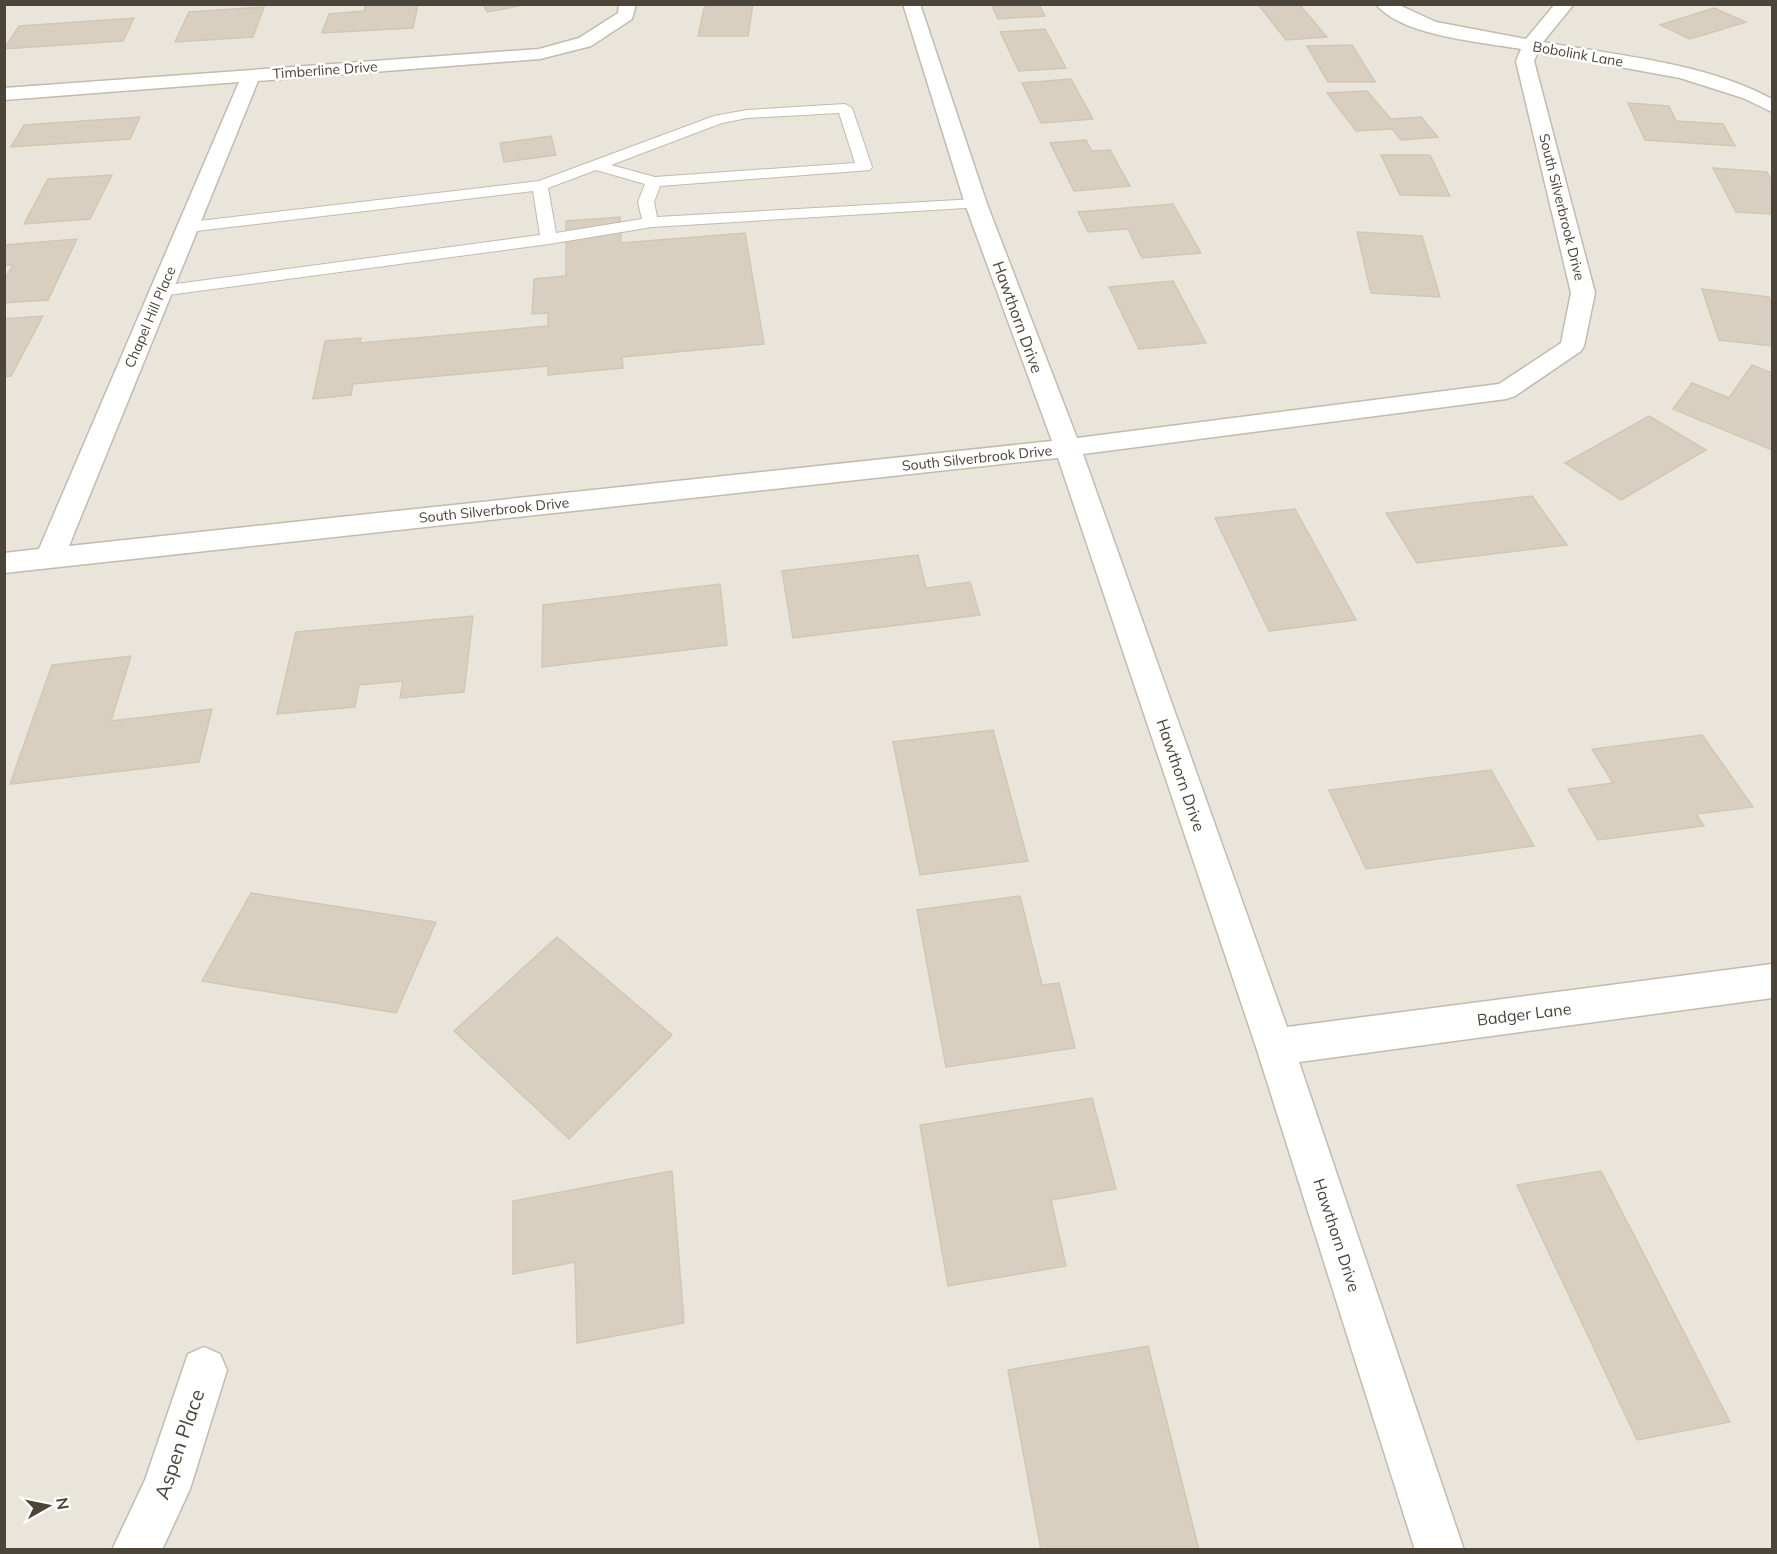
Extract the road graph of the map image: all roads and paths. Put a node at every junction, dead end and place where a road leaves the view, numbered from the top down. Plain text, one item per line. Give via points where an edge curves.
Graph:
1 (628, 4) edge
2 (911, 4) edge
3 (1384, 4) edge
4 (1566, 4) edge
5 (1530, 46) junction
6 (251, 76) junction
7 (4, 94) edge
8 (1773, 106) edge
9 (596, 165) junction
10 (654, 182) junction
11 (542, 185) junction
12 (976, 204) junction
13 (652, 222) junction
14 (188, 227) junction
15 (549, 238) junction
16 (161, 291) junction
17 (1068, 448) junction
18 (50, 557) junction
19 (4, 563) edge
20 (1773, 981) edge
21 (1275, 1047) junction
22 (204, 1370) dead end
23 (136, 1550) edge
24 (1440, 1550) edge

1 - 6 street, Timberline Drive via 626,15 585,42 540,54
2 - 12 street, Hawthorn Drive
3 - 5 street, Bobolink Lane via 1432,27
4 - 5 street
5 - 8 street, Bobolink Lane via 1683,73 1749,94
5 - 17 street, South Silverbrook Drive via 1525,61 1583,293 1572,346 1506,391
6 - 7 street, Timberline Drive
6 - 14 street, Chapel Hill Place
9 - 10 lane
9 - 10 lane via 719,119 845,108 864,167
9 - 11 lane
10 - 13 lane via 645,201
11 - 14 lane
11 - 15 lane
12 - 13 lane
12 - 17 street, Hawthorn Drive
13 - 15 lane
14 - 16 street, Chapel Hill Place
15 - 16 lane
16 - 18 street, Chapel Hill Place
17 - 18 street, South Silverbrook Drive
17 - 21 street, Hawthorn Drive
18 - 19 street, South Silverbrook Drive
20 - 21 street, Badger Lane
21 - 24 street, Hawthorn Drive
22 - 23 street, Aspen Place via 166,1489

